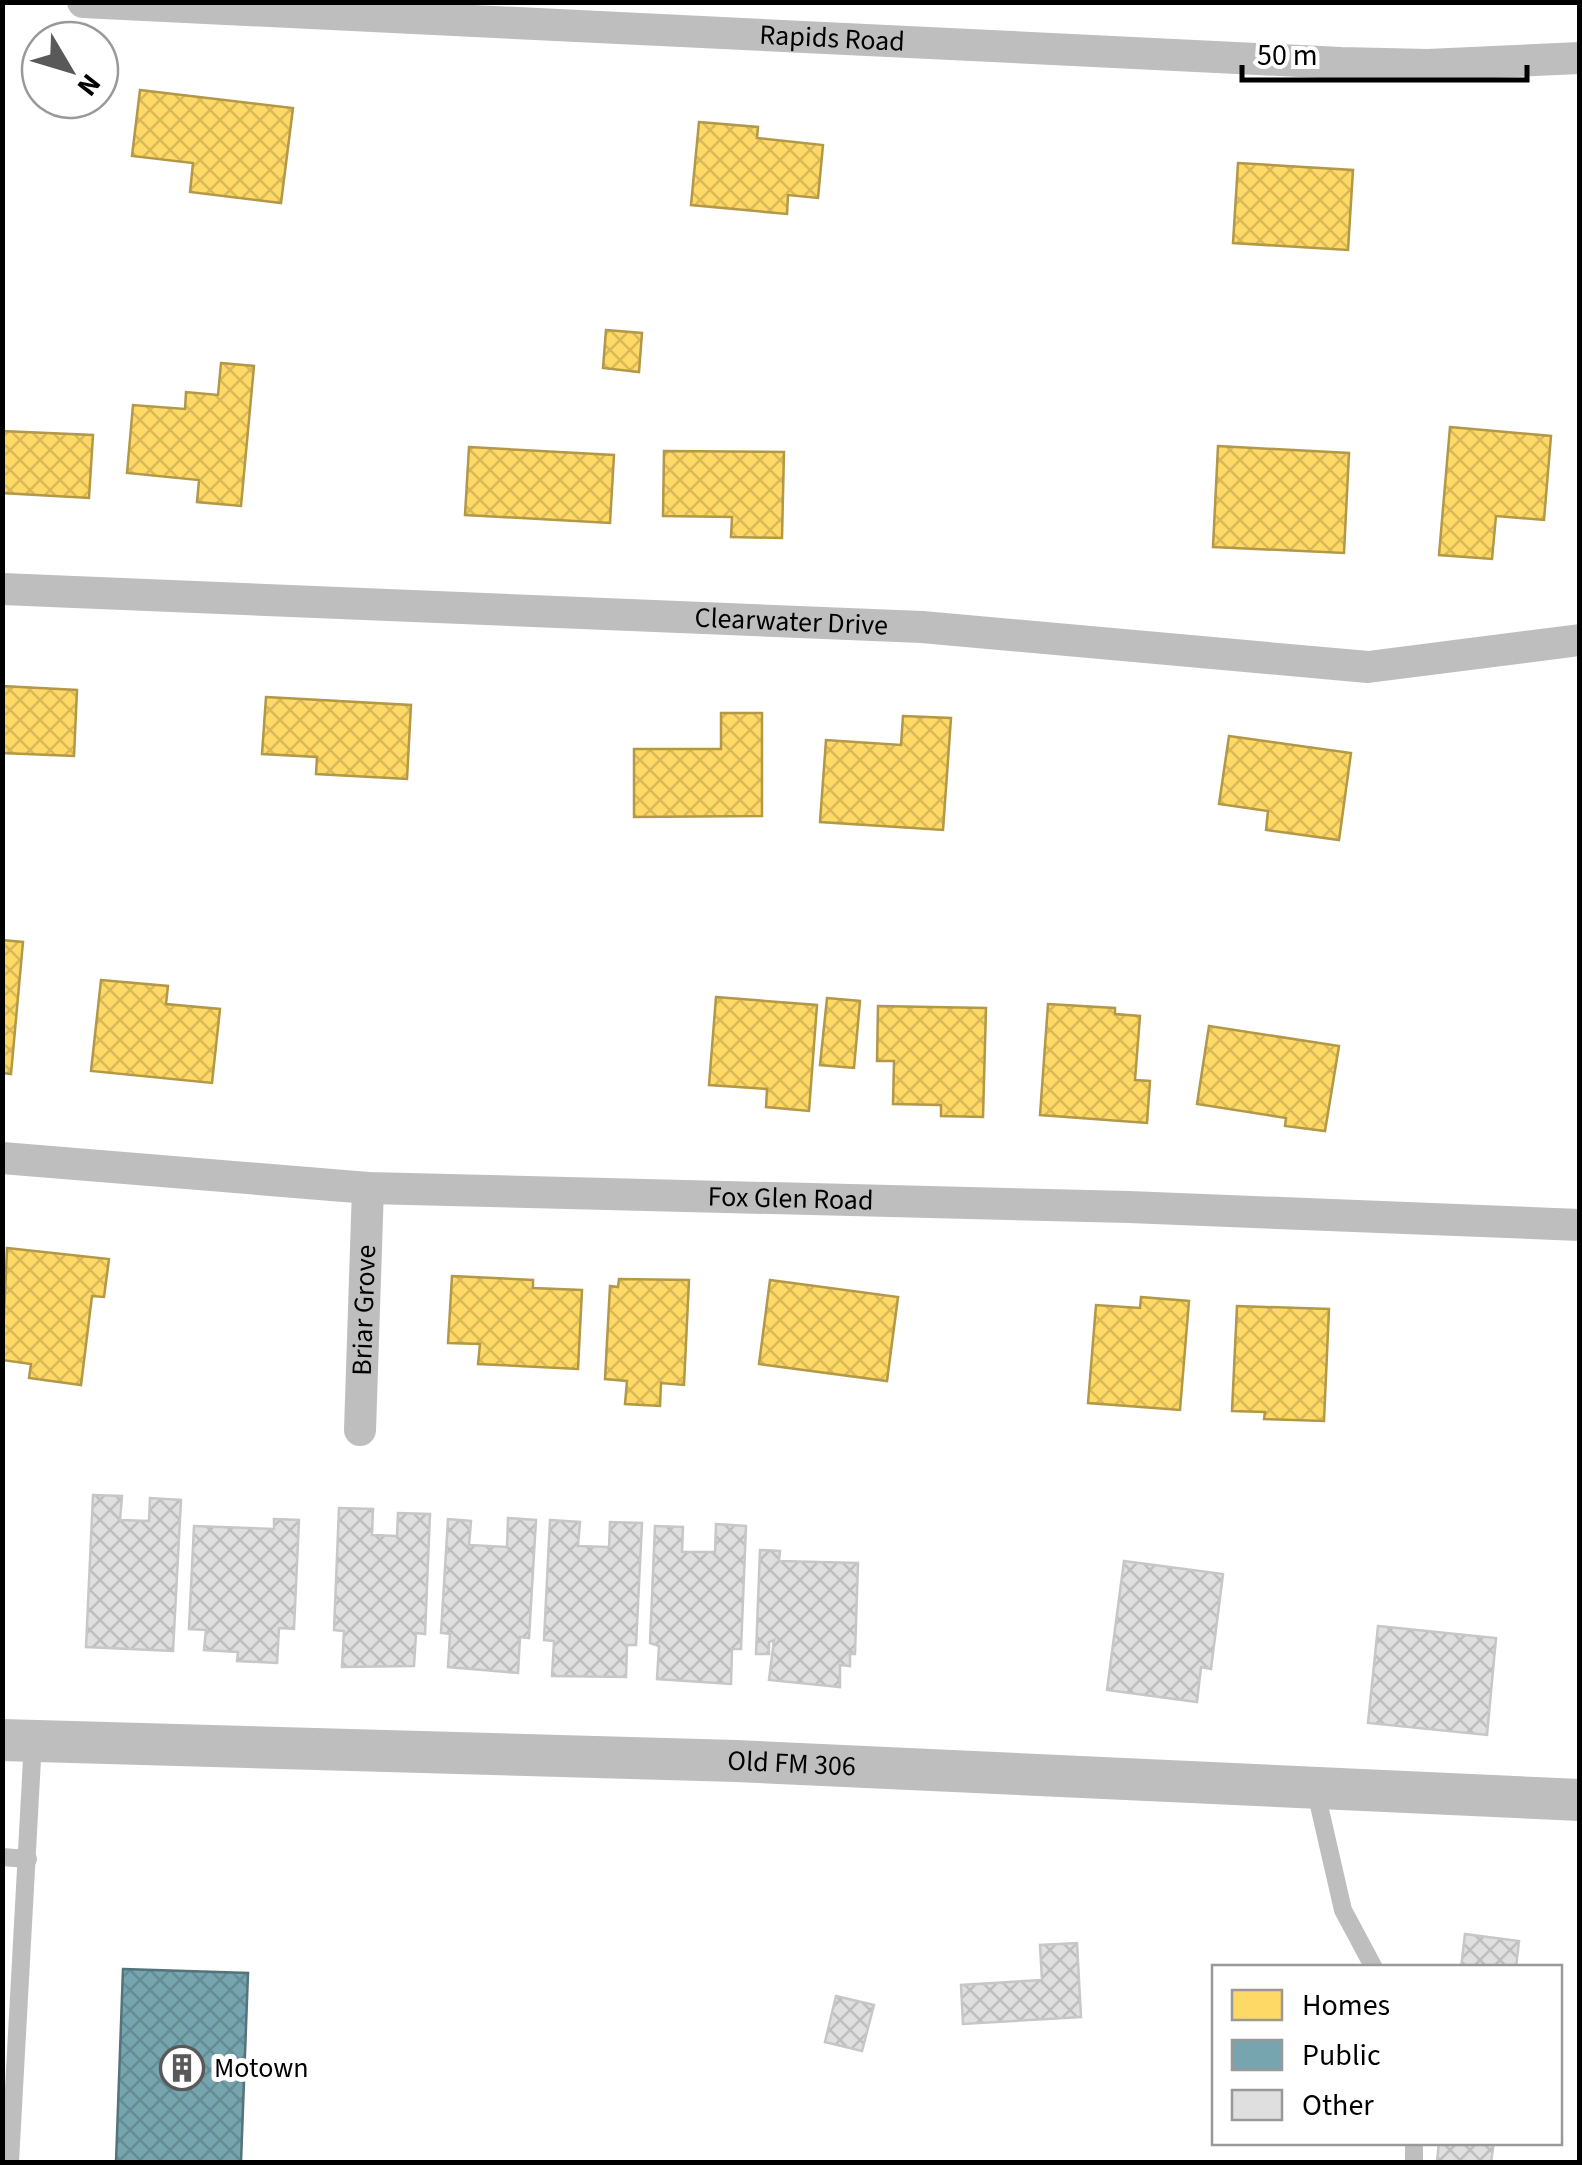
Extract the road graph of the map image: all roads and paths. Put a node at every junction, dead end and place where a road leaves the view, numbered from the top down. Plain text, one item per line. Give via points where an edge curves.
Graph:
1 (83, 2) edge
2 (1580, 58) edge
3 (2, 589) edge
4 (1580, 640) edge
5 (2, 1158) edge
6 (368, 1188) junction
7 (1580, 1225) edge
8 (360, 1430) dead end
9 (18, 1740) edge
10 (1315, 1788) junction
11 (1580, 1800) edge
12 (2, 1858) edge
13 (28, 1859) junction
14 (1372, 1965) edge
15 (10, 2162) edge

1 - 2 street, Rapids Road via 1341,63
3 - 4 street, Clearwater Drive via 922,627 1368,667
5 - 6 street, Fox Glen Road
6 - 7 street, Fox Glen Road
6 - 8 street, Briar Grove
9 - 10 street, Old FM 306 via 736,1761
9 - 13 lane
10 - 11 street, Old FM 306
10 - 14 lane via 1343,1910
12 - 13 lane
13 - 15 lane

